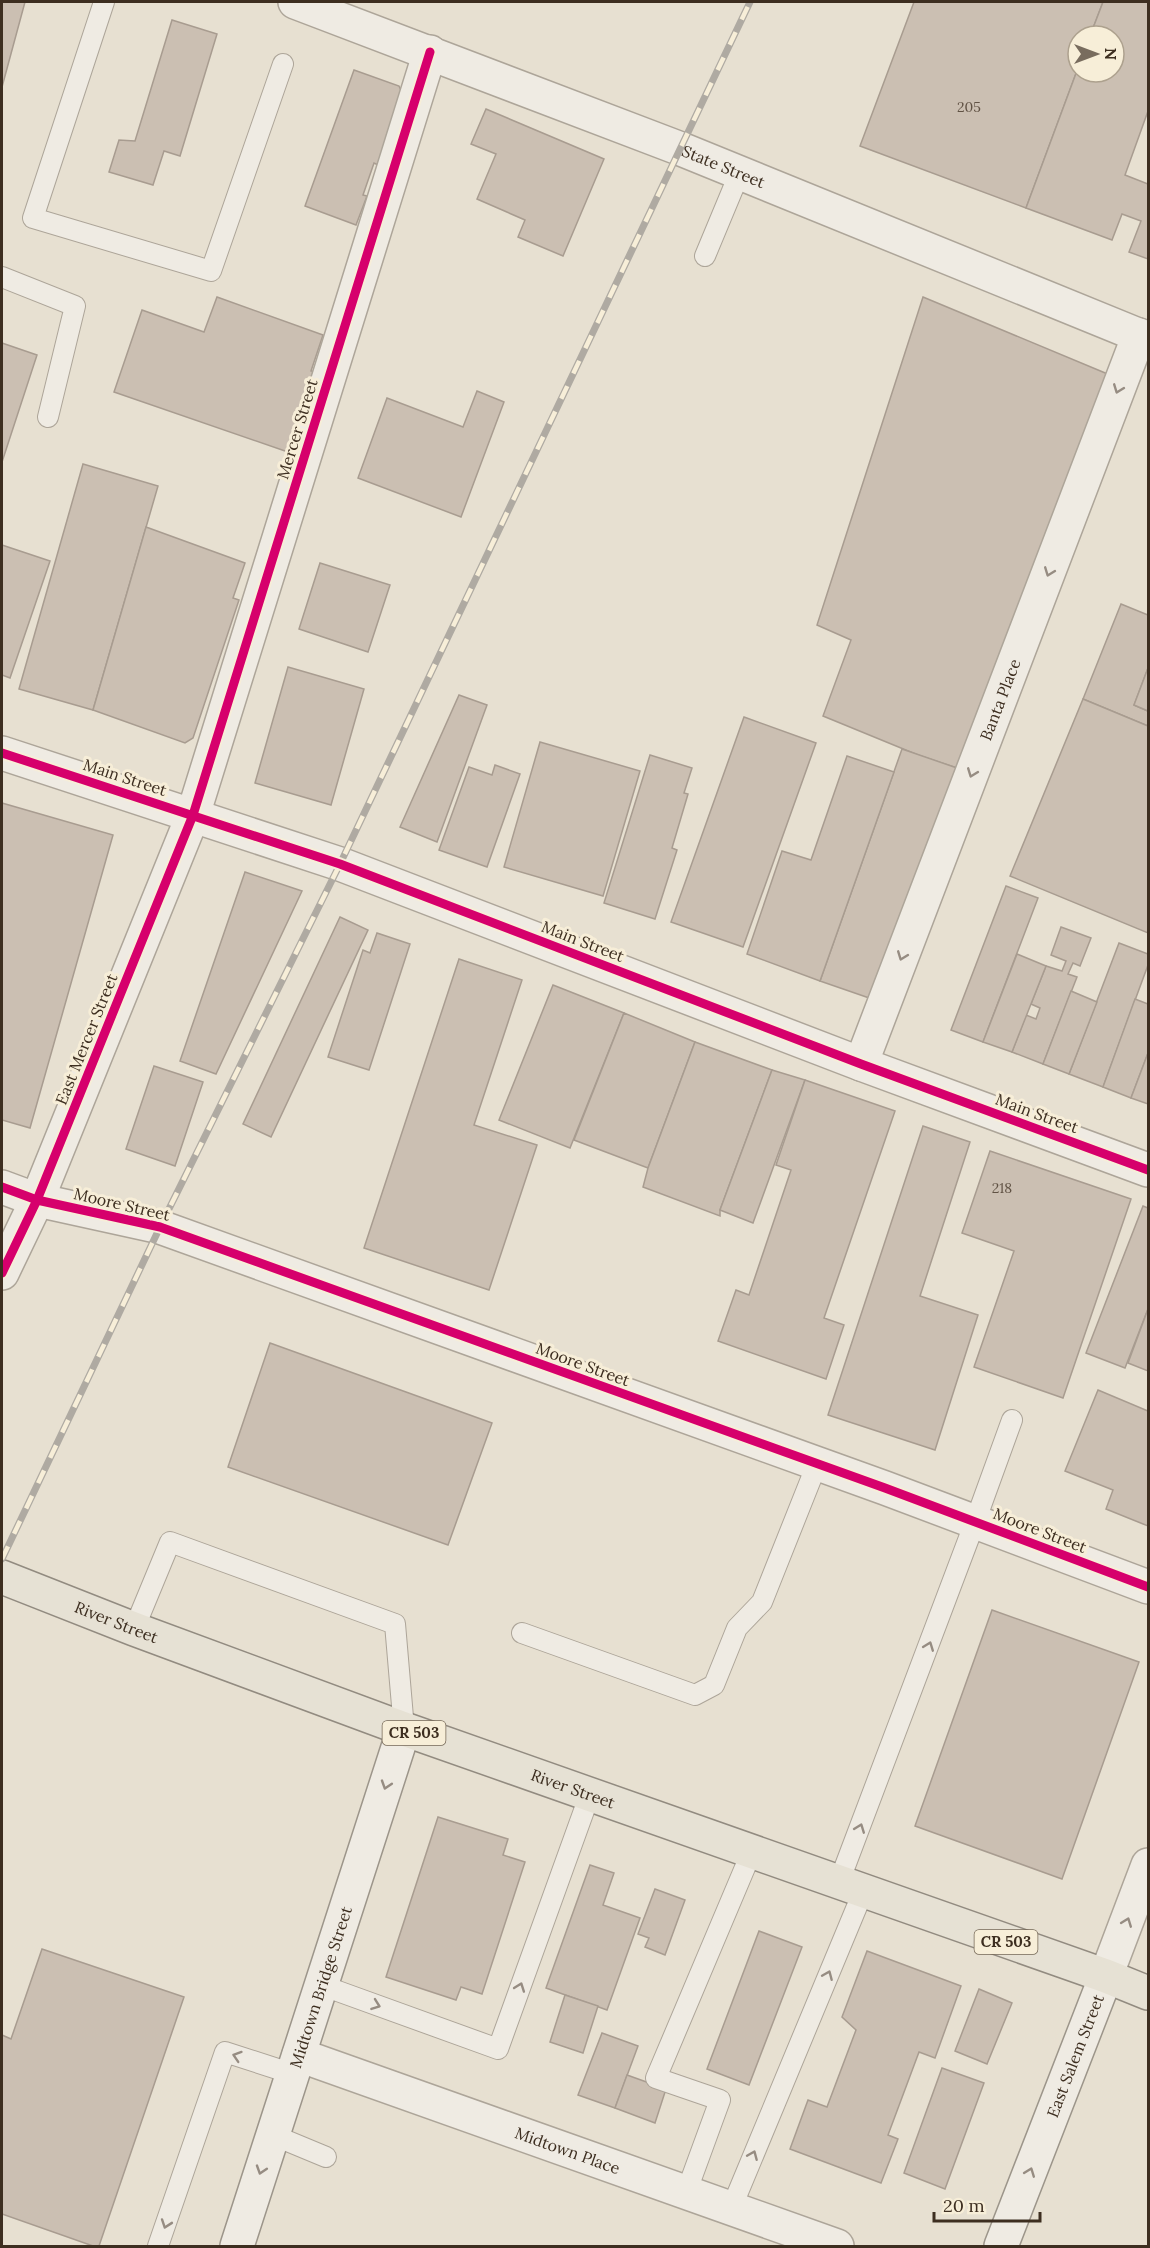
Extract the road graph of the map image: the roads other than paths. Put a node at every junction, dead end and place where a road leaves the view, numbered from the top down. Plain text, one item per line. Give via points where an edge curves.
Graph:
1 (104, 2) edge
2 (299, 2) edge
3 (430, 52) junction
4 (283, 64) dead end
5 (740, 172) junction
6 (705, 256) dead end
7 (2, 277) edge
8 (1144, 337) edge
9 (48, 417) dead end
10 (2, 753) edge
11 (193, 815) junction
12 (861, 1064) junction
13 (1149, 1170) edge
14 (2, 1187) edge
15 (37, 1200) junction
16 (2, 1273) edge
17 (1012, 1420) dead end
18 (817, 1464) junction
19 (975, 1522) junction
20 (2, 1577) edge
21 (1149, 1587) edge
22 (134, 1629) junction
23 (522, 1633) dead end
24 (404, 1729) junction
25 (590, 1794) junction
26 (752, 1851) junction
27 (1149, 1866) edge
28 (851, 1887) junction
29 (1106, 1976) junction
30 (321, 1985) junction
31 (1149, 1993) edge
32 (296, 2064) junction
33 (273, 2135) junction
34 (326, 2157) dead end
35 (686, 2193) junction
36 (731, 2209) junction
37 (158, 2247) edge
38 (237, 2247) edge
39 (837, 2247) edge
40 (1001, 2247) edge

1 - 4 lane via 33,218 211,271
2 - 3 street, State Street
3 - 5 street, State Street
3 - 11 street, Mercer Street
5 - 6 lane
5 - 8 street, State Street
7 - 9 lane via 75,306
8 -> 12 street, Banta Place
10 - 11 street, Main Street
11 - 12 street, Main Street via 340,864
11 - 15 street, East Mercer Street
12 - 13 street, Main Street
14 - 15 street, Moore Street
15 - 16 street, East Mercer Street
15 - 18 street, Moore Street via 160,1227
17 - 19 lane
18 - 19 street, Moore Street
18 - 23 lane via 762,1602 737,1628 714,1685 695,1695
19 - 21 street, Moore Street
28 -> 19 lane
20 - 22 main road, River Street / CR 503
22 - 24 main road, River Street / CR 503
22 - 24 lane via 170,1542 394,1624
24 - 25 main road, River Street / CR 503
24 -> 30 street, Midtown Bridge Street
25 - 26 main road, River Street / CR 503
30 -> 25 lane via 498,2049
26 - 28 main road, River Street / CR 503
26 - 35 lane via 656,2078 720,2100
29 -> 27 street, East Salem Street
28 - 29 main road, River Street / CR 503
36 -> 28 lane
29 - 31 main road, River Street / CR 503
40 -> 29 street, East Salem Street
30 - 32 street, Midtown Bridge Street
32 - 33 street, Midtown Bridge Street
32 - 35 street, Midtown Place
32 -> 37 lane via 225,2052
33 - 34 lane
33 -> 38 street, Midtown Bridge Street
35 - 36 street, Midtown Place
36 - 39 street, Midtown Place

